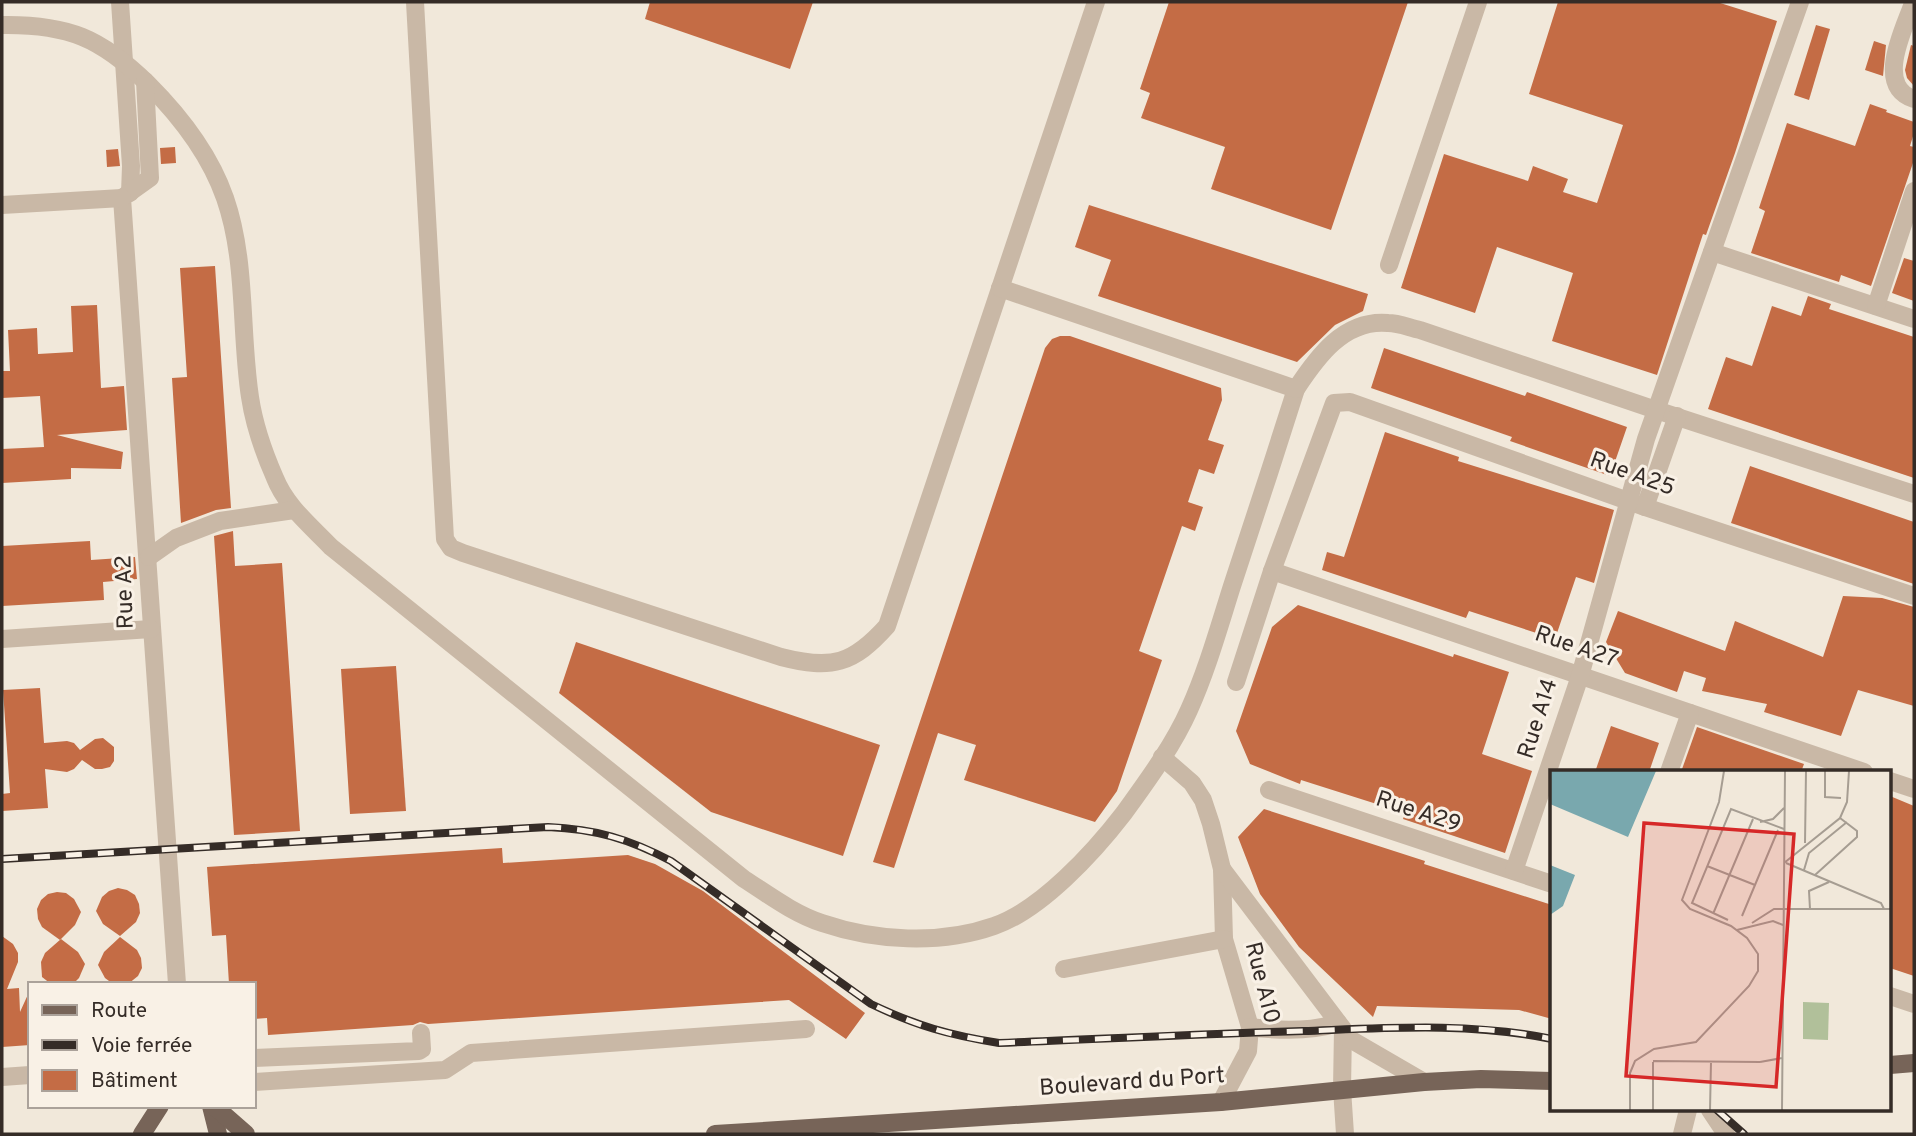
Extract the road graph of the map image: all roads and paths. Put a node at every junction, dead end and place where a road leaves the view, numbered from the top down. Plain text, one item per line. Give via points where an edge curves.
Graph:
1 (120, 2) edge
2 (415, 2) edge
3 (1096, 2) edge
4 (1478, 2) edge
5 (1800, 2) edge
6 (1909, 5) edge
7 (2, 25) edge
8 (125, 61) junction
9 (145, 81) junction
10 (1914, 99) edge
11 (1914, 191) edge
12 (126, 195) junction
13 (2, 205) edge
14 (1712, 252) junction
15 (1389, 265) dead end
16 (1000, 288) junction
17 (1875, 306) junction
18 (1914, 319) edge
19 (1296, 390) junction
20 (1656, 410) junction
21 (1678, 416) junction
22 (1914, 494) edge
23 (1628, 499) junction
24 (1645, 507) junction
25 (294, 510) junction
26 (149, 557) junction
27 (1272, 571) junction
28 (1914, 596) edge
29 (151, 629) junction
30 (2, 639) edge
31 (1580, 676) junction
32 (1236, 682) dead end
33 (1690, 713) junction
34 (1162, 757) junction
35 (1670, 770) edge
36 (1858, 770) edge
37 (1892, 782) edge
38 (1914, 789) edge
39 (1269, 790) dead end
40 (1222, 869) junction
41 (1514, 871) junction
42 (1550, 883) edge
43 (1224, 939) junction
44 (1064, 969) dead end
45 (177, 982) edge
46 (1892, 997) edge
47 (1914, 1004) edge
48 (1250, 1027) junction
49 (806, 1029) dead end
50 (1341, 1029) junction
51 (421, 1032) dead end
52 (256, 1058) edge
53 (1914, 1063) edge
54 (1892, 1065) edge
55 (28, 1075) edge
56 (2, 1077) edge
57 (1550, 1081) edge
58 (256, 1082) edge
59 (1424, 1082) junction
60 (1342, 1089) junction
61 (1221, 1102) junction
62 (159, 1108) edge
63 (160, 1108) edge
64 (213, 1108) edge
65 (215, 1108) edge
66 (1688, 1112) edge
67 (1711, 1112) edge
68 (142, 1134) edge
69 (157, 1134) edge
70 (218, 1134) edge
71 (246, 1134) edge
72 (715, 1134) edge
73 (1345, 1134) edge
74 (1682, 1134) edge
75 (1726, 1134) edge

1 - 8 street, Rue A2
2 - 16 street via 444,539 451,548 782,657 811,663 845,660 867,648 887,626
3 - 16 street
4 - 15 street
5 - 14 street, Rue A14
6 - 10 street via 1893,64 1898,88
7 - 8 street via 62,30 97,43
8 - 9 street
8 - 12 street, Rue A2 via 131,166
9 - 12 street via 150,178
9 - 25 street via 180,118 225,197 236,245 250,399 276,481
11 - 17 street
12 - 13 street
12 - 26 street, Rue A2
14 - 17 street
14 - 20 street, Rue A14
16 - 19 street
17 - 18 street
19 - 20 street via 1337,338 1362,326 1390,323
19 - 34 street via 1207,663 1188,712
20 - 21 street
20 - 23 street, Rue A14
21 - 22 street
21 - 24 street
23 - 24 street, Rue A25
23 - 27 street, Rue A25 via 1350,402 1334,403
23 - 31 street, Rue A14
24 - 28 street, Rue A25
25 - 26 street via 220,521 176,538
25 - 34 street via 331,547 744,879 821,923 907,938 951,937 995,926 1033,904 1071,873 1107,835
26 - 29 street, Rue A2
27 - 31 street, Rue A27
27 - 32 street
29 - 30 street
29 - 45 street, Rue A2
31 - 33 street, Rue A27
31 - 41 street, Rue A14
33 - 35 street
33 - 36 street, Rue A27
34 - 40 street, Rue A10 via 1192,783 1203,800
37 - 38 street
39 - 41 street, Rue A29
40 - 43 street, Rue A10
40 - 50 street, Rue A10
41 - 42 street, Rue A29
43 - 44 street
43 - 48 street, Rue A10
46 - 47 street
48 - 50 street
48 - 61 street, Rue A10 via 1248,1051
49 - 58 street via 471,1052 445,1070
50 - 59 street, Rue A10
50 - 60 street
51 - 52 street via 419,1051
53 - 54 main road
55 - 56 street
57 - 59 main road, Boulevard du Port
59 - 60 main road, Boulevard du Port
60 - 61 main road, Boulevard du Port
60 - 73 street
61 - 72 main road, Boulevard du Port
62 - 68 main road
63 - 69 main road
64 - 70 main road
65 - 71 main road
66 - 74 street
67 - 75 street

